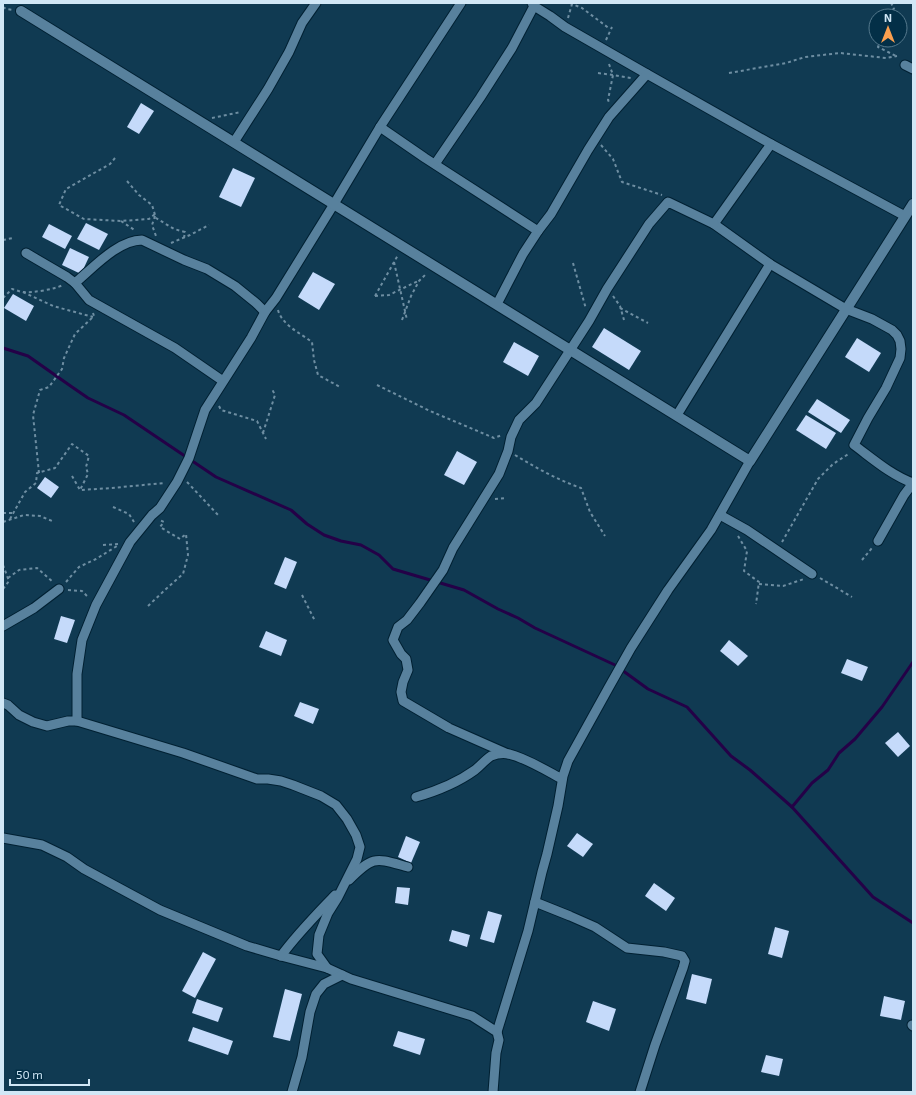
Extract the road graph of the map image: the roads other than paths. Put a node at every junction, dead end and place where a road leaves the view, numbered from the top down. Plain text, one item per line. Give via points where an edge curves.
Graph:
1 (316, 3) edge
2 (461, 3) edge
3 (533, 4) edge
4 (21, 11) dead end
5 (644, 78) junction
6 (380, 126) junction
7 (234, 142) junction
8 (771, 144) junction
9 (435, 164) junction
10 (334, 204) junction
11 (913, 204) edge
12 (905, 216) junction
13 (714, 224) junction
14 (538, 231) junction
15 (26, 253) dead end
16 (770, 264) junction
17 (75, 283) junction
18 (497, 304) junction
19 (846, 309) junction
20 (265, 312) junction
21 (570, 349) junction
22 (223, 381) junction
23 (677, 415) junction
24 (750, 460) junction
25 (913, 483) edge
26 (720, 515) junction
27 (878, 541) road end
28 (812, 574) road end
29 (59, 588) road end
30 (3, 626) edge
31 (3, 703) edge
32 (77, 720) junction
33 (508, 754) junction
34 (562, 779) junction
35 (416, 797) dead end
36 (3, 838) edge
37 (358, 856) junction
38 (372, 861) junction
39 (408, 867) dead end
40 (344, 884) junction
41 (535, 902) junction
42 (281, 956) junction
43 (327, 968) junction
44 (342, 975) junction
45 (497, 1032) junction
46 (292, 1092) edge
47 (493, 1092) edge
48 (640, 1092) edge

1 - 7 street via 268,89
2 - 6 street
3 - 5 street via 565,27 603,48
3 - 9 street via 508,54
4 - 7 street
5 - 8 street
5 - 14 street via 609,117 551,214
6 - 9 street
6 - 10 street
7 - 10 street
8 - 12 street
8 - 13 street
9 - 14 street
10 - 18 street
10 - 20 street
11 - 12 street
12 - 19 street
13 - 16 street
13 - 21 street via 668,202 649,224
14 - 18 street
15 - 17 street
16 - 19 street
16 - 23 street
17 - 20 street via 116,249 131,241 142,240 163,247 184,260 207,269 235,286
17 - 22 street via 89,300 175,348
18 - 21 street
19 - 24 street
19 - 25 street via 892,330 900,341 901,349 900,358 886,388 854,446 902,479
20 - 22 street
21 - 23 street
21 - 33 street via 536,403 519,420 499,474 453,548 443,570 407,620 398,627 393,640 406,659 408,670 401,692 403,701 449,728
22 - 32 street via 205,410 189,458 180,476 160,508 130,542 96,605 82,640 78,660
23 - 24 street
24 - 26 street
25 - 27 street
26 - 28 street
26 - 34 street via 668,590 608,686 568,761
29 - 30 street via 34,608
31 - 32 street via 19,715 47,726
32 - 37 street via 257,779 281,781 321,796 336,805 347,819 360,848
33 - 34 street
33 - 35 street via 492,756 452,784
34 - 41 street
36 - 42 street via 42,845 160,910 247,946
37 - 38 street
37 - 40 street
38 - 39 street via 382,860
38 - 40 street
40 - 42 street
40 - 43 street via 319,935 317,954
41 - 45 street
41 - 48 street via 595,927 627,948 682,956 685,961
42 - 43 street
43 - 44 street
44 - 45 street via 472,1016
44 - 46 street via 324,984 316,994
45 - 47 street via 499,1040

